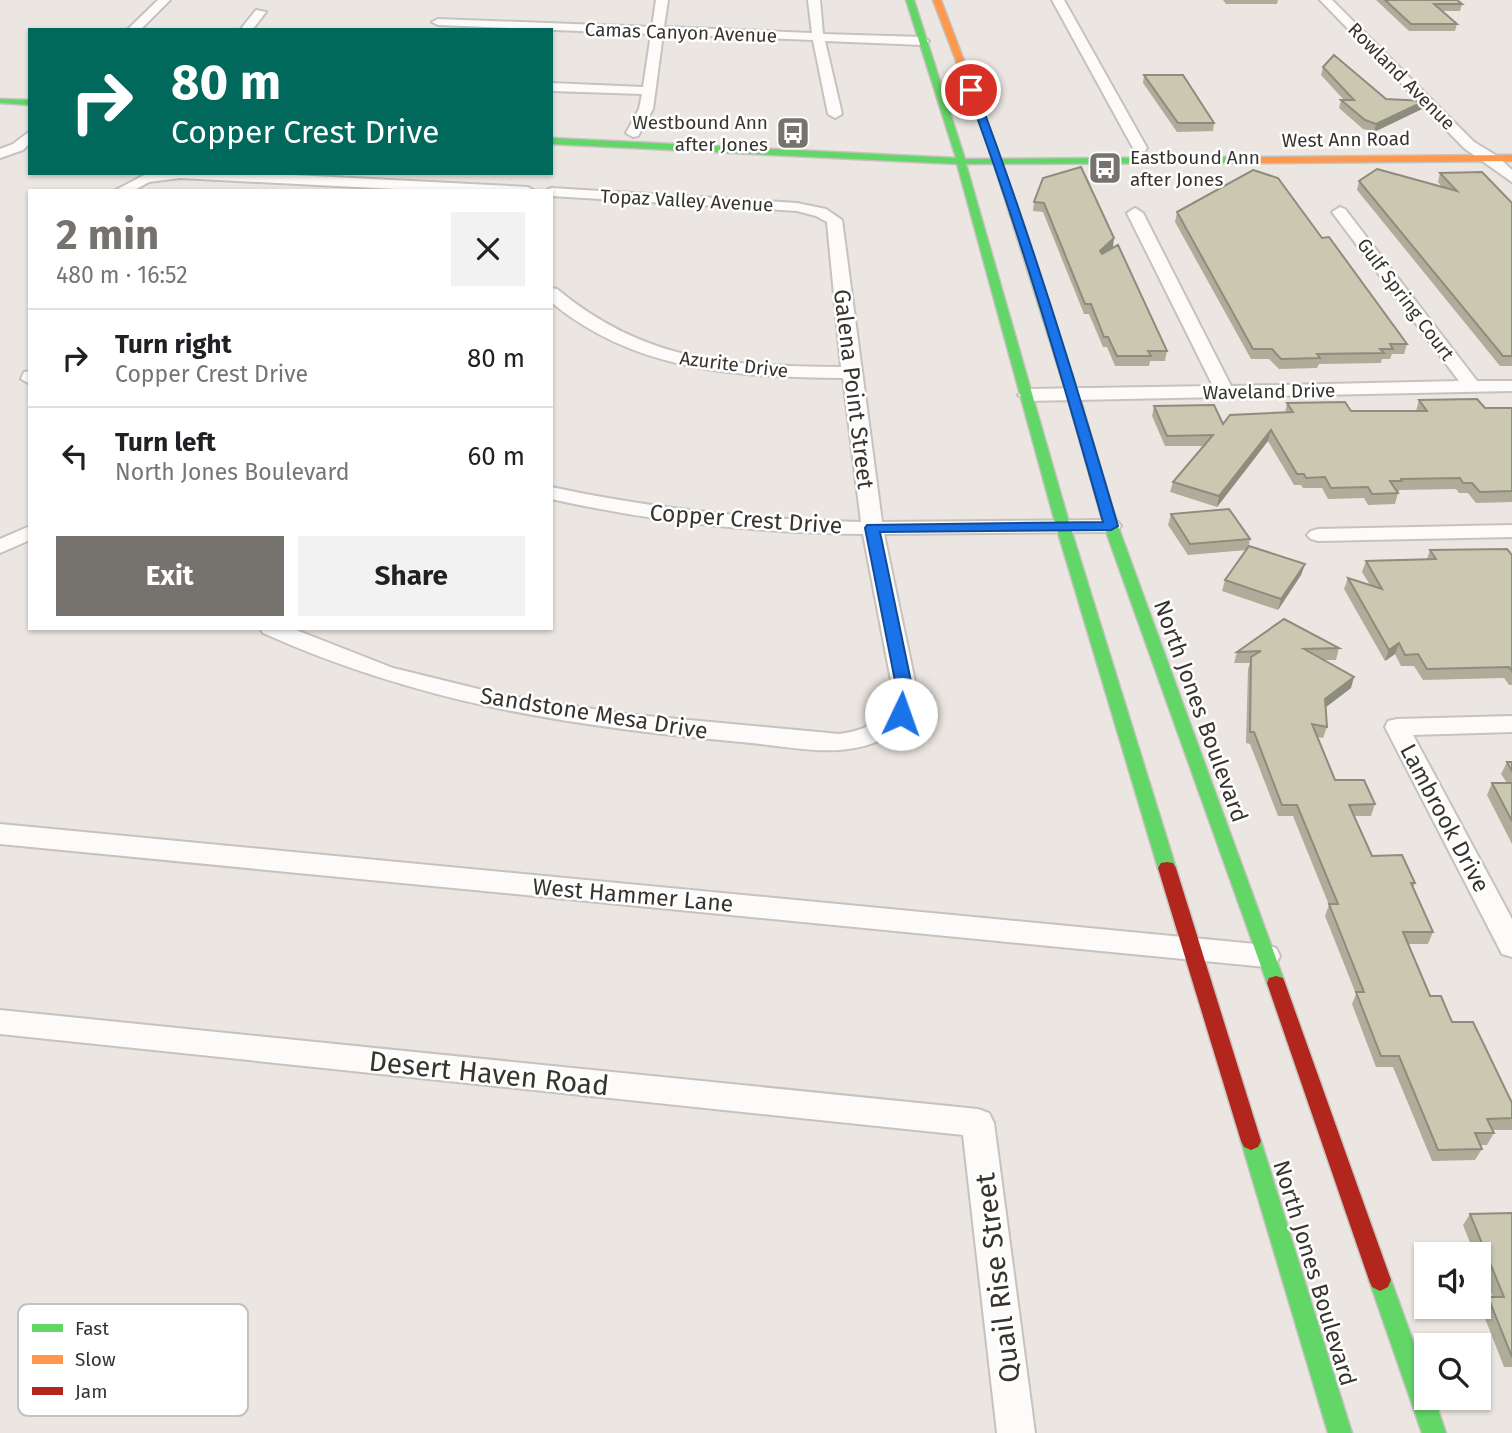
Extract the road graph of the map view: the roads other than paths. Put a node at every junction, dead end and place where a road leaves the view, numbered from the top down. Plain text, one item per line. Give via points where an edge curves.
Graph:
1 (164, 0) edge
2 (662, 0) edge
3 (814, 0) edge
4 (910, 0) edge
5 (937, 0) edge
6 (1058, 0) edge
7 (1326, 0) edge
8 (260, 12) dead end
9 (438, 22) dead end
10 (136, 28) edge
11 (248, 28) edge
12 (658, 32) junction
13 (818, 38) junction
14 (923, 41) junction
15 (553, 87) edge
16 (650, 91) junction
17 (0, 101) edge
18 (28, 103) edge
19 (0, 112) edge
20 (28, 114) edge
21 (835, 114) dead end
22 (553, 129) edge
23 (633, 133) junction
24 (28, 137) edge
25 (553, 140) edge
26 (553, 140) edge
27 (1512, 145) edge
28 (1140, 148) junction
29 (1480, 152) junction
30 (4, 154) edge
31 (958, 154) junction
32 (995, 155) junction
33 (1512, 158) edge
34 (172, 175) edge
35 (200, 175) edge
36 (1512, 178) edge
37 (338, 182) edge
38 (125, 189) edge
39 (486, 189) edge
40 (553, 193) edge
41 (821, 212) joint
42 (1340, 212) dead end
43 (1135, 213) dead end
44 (553, 295) edge
45 (851, 373) junction
46 (1512, 386) edge
47 (1472, 387) junction
48 (1224, 392) junction
49 (1073, 395) junction
50 (1027, 396) junction
51 (553, 494) edge
52 (1063, 526) junction
53 (1111, 526) junction
54 (872, 528) junction
55 (1512, 531) edge
56 (28, 533) edge
57 (1318, 535) dead end
58 (0, 547) edge
59 (276, 630) edge
60 (1512, 724) edge
61 (885, 729) joint
62 (0, 834) edge
63 (1512, 947) edge
64 (1193, 949) junction
65 (1266, 956) junction
66 (0, 1022) edge
67 (978, 1123) joint
68 (1016, 1433) edge
69 (1340, 1433) edge
70 (1434, 1433) edge

1 - 10 street
2 - 12 street
3 - 13 street
4 - 14 main road, North Jones Boulevard
5 - 32 main road, North Jones Boulevard
6 - 28 street
7 - 29 street, Rowland Avenue
8 - 11 street
9 - 12 street, Camas Canyon Avenue
12 - 13 street, Camas Canyon Avenue
12 - 16 street
13 - 14 street, Camas Canyon Avenue
13 - 21 street
14 - 31 main road, North Jones Boulevard
15 - 16 street
16 - 23 street
17 - 18 main road
19 - 20 main road
22 - 23 main road, West Ann Road
23 - 26 main road
23 - 31 main road, West Ann Road
24 - 30 street
25 - 31 main road, West Ann Road
27 - 29 main road, West Ann Road
28 - 29 main road, West Ann Road
28 - 32 main road, West Ann Road
29 - 32 main road, West Ann Road
29 - 33 main road, West Ann Road
29 - 36 street, Rowland Avenue
31 - 32 main road, West Ann Road
31 - 50 main road, North Jones Boulevard
32 - 49 main road, North Jones Boulevard
34 - 38 street via 146,178
35 - 37 street
37 - 39 street
40 - 41 street, Topaz Valley Avenue
41 - 45 street, Galena Point Street via 834,220
42 - 47 street, Gulf Spring Court
43 - 48 street
44 - 45 street, Azurite Drive via 598,329 671,356 785,372
45 - 54 street, Galena Point Street
46 - 47 street, Waveland Drive
47 - 48 street, Waveland Drive
48 - 49 street, Waveland Drive
49 - 50 street, Waveland Drive
49 - 53 main road, North Jones Boulevard
50 - 52 main road, North Jones Boulevard
51 - 54 street, Copper Crest Drive via 595,505 704,521
52 - 53 street, Copper Crest Drive
52 - 54 street, Copper Crest Drive
52 - 64 main road, North Jones Boulevard
53 - 65 main road, North Jones Boulevard
54 - 61 street, Galena Point Street via 906,696 901,714
55 - 57 street
56 - 58 street
59 - 61 street, Sandstone Mesa Drive via 395,675 537,709 652,726 846,742
60 - 63 street, Lambrook Drive via 1397,727
62 - 64 street, West Hammer Lane
64 - 65 street, West Hammer Lane
64 - 69 main road, North Jones Boulevard
65 - 70 main road, North Jones Boulevard
66 - 67 street, Desert Haven Road
67 - 68 street, Quail Rise Street

